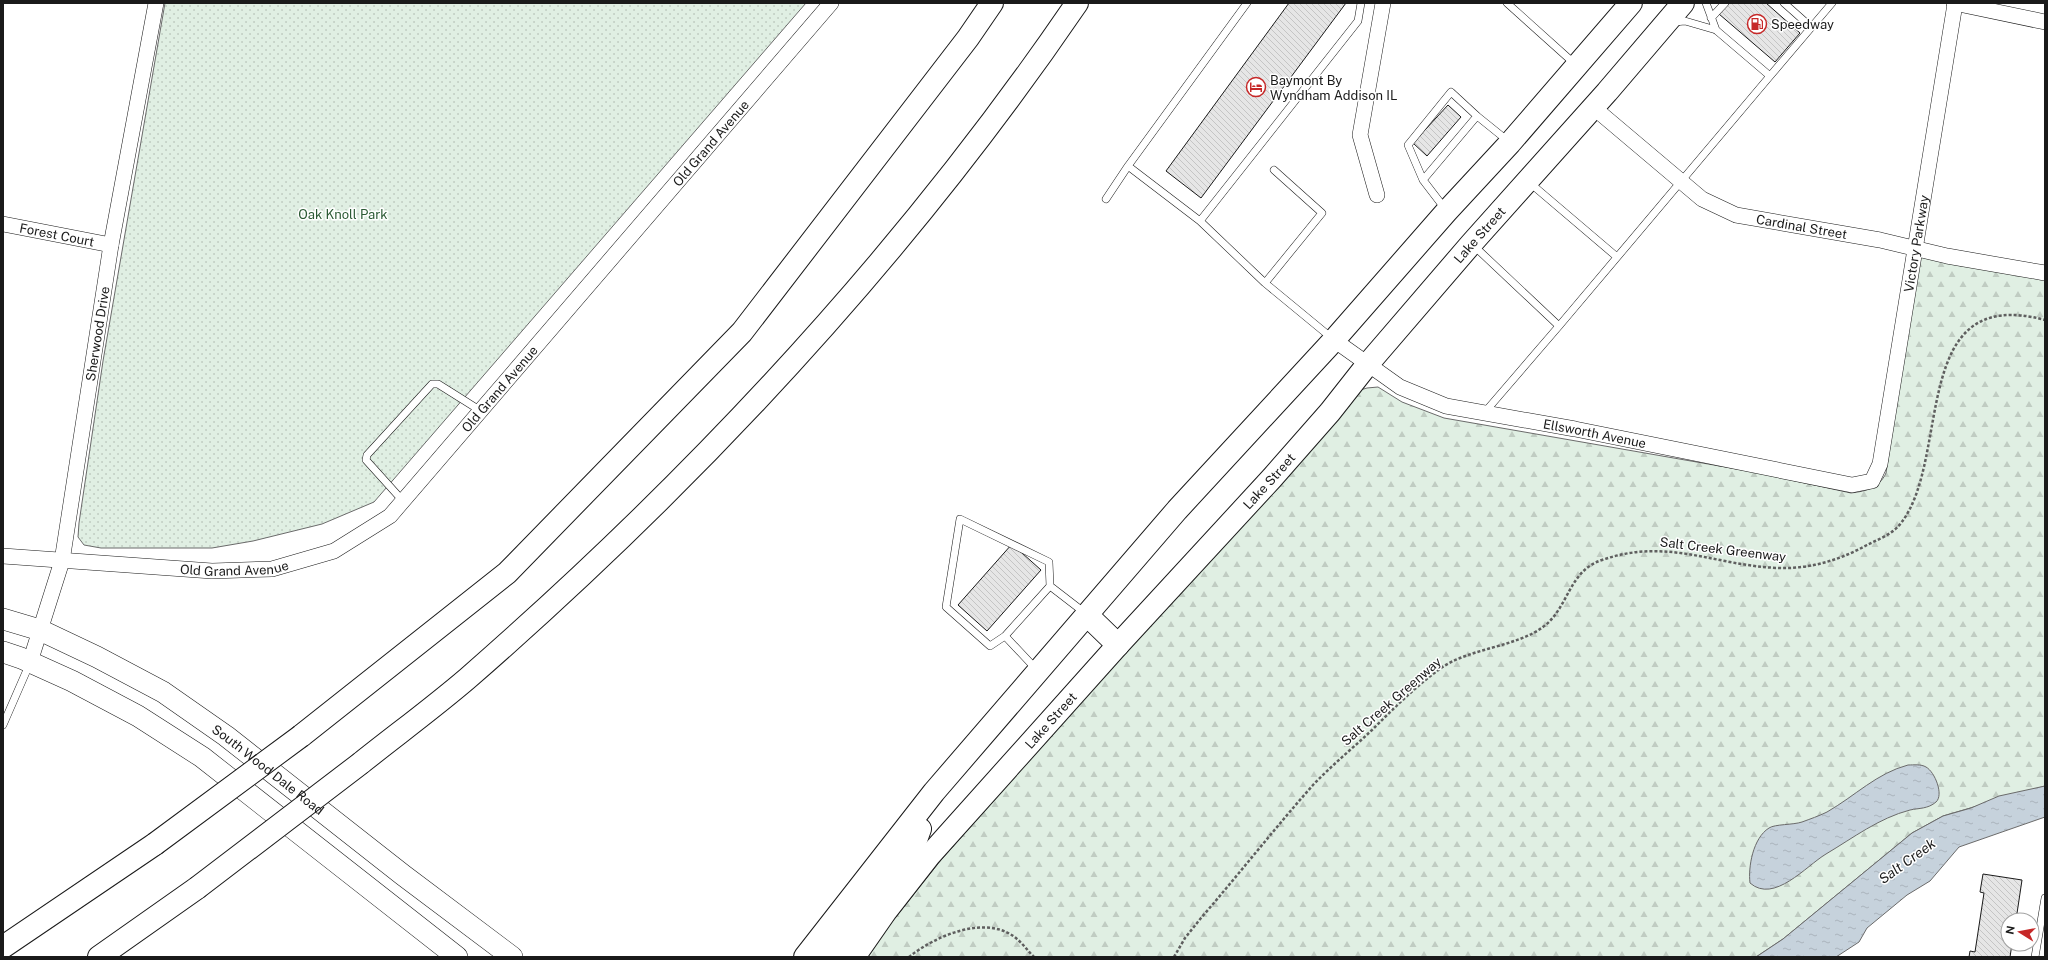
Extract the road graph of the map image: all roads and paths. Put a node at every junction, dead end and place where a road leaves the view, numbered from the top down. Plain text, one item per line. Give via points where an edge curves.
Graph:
1 (156, 3) edge
2 (831, 3) edge
3 (992, 3) edge
4 (1077, 3) edge
5 (1247, 3) edge
6 (1360, 3) edge
7 (1383, 3) edge
8 (1507, 3) edge
9 (1631, 3) edge
10 (1683, 3) edge
11 (1706, 3) edge
12 (1725, 3) edge
13 (1784, 3) edge
14 (1832, 3) edge
15 (1954, 3) edge
16 (1712, 18) junction
17 (2045, 22) edge
18 (1664, 23) junction
19 (1811, 27) junction
20 (1716, 30) junction
21 (1576, 65) junction
22 (1770, 76) junction
23 (1594, 107) junction
24 (1477, 116) junction
25 (1510, 142) junction
26 (1128, 166) junction
27 (1274, 170) dead end
28 (1423, 180) junction
29 (1527, 180) junction
30 (1680, 180) junction
31 (1377, 195) dead end
32 (1106, 199) dead end
33 (1446, 211) junction
34 (1200, 221) junction
35 (3, 224) edge
36 (1471, 244) junction
37 (111, 245) junction
38 (1915, 248) junction
39 (1617, 256) junction
40 (2045, 273) edge
41 (1265, 283) junction
42 (2045, 320) edge
43 (1559, 326) junction
44 (1334, 340) junction
45 (1367, 365) junction
46 (481, 411) junction
47 (1484, 413) junction
48 (1872, 481) joint
49 (403, 500) junction
50 (3, 556) edge
51 (62, 561) junction
52 (1050, 586) junction
53 (1087, 615) junction
54 (3, 619) edge
55 (40, 630) junction
56 (1004, 636) junction
57 (1118, 645) junction
58 (3, 652) edge
59 (30, 662) junction
60 (1038, 671) junction
61 (3, 725) edge
62 (934, 792) junction
63 (2045, 898) edge
64 (3, 947) edge
65 (99, 957) edge
66 (457, 957) edge
67 (512, 957) edge
68 (805, 957) edge
69 (830, 957) edge
70 (854, 957) edge
71 (909, 957) edge
72 (1034, 957) edge
73 (1174, 957) edge
74 (2035, 957) edge

1 - 37 street, Sherwood Drive
2 - 46 street, Old Grand Avenue
3 - 64 main road, bridge via 968,38 742,332 507,573 301,736 155,844
4 - 65 main road, bridge via 974,145 878,266 796,359 693,468 589,569 466,679 197,888
5 - 26 lane
6 - 34 lane via 1358,21
7 - 31 street via 1360,135
8 - 21 lane
9 - 21 main road
10 - 18 main road, Lake Street
11 - 16 lane
12 - 16 lane
13 - 19 lane
14 - 19 lane
15 - 17 street
15 - 38 street, Victory Parkway
16 - 20 lane
18 - 20 lane via 1685,21
18 - 23 main road, Lake Street
19 - 22 lane
20 - 22 lane
21 - 25 main road
22 - 30 lane
23 - 29 main road, Lake Street
23 - 30 street, Cardinal Street
24 - 25 lane
24 - 28 lane
24 - 28 lane via 1451,92 1408,144
25 - 33 main road
26 - 32 lane
26 - 34 lane
27 - 41 lane via 1322,213
28 - 33 lane
29 - 36 main road, Lake Street
29 - 39 lane
30 - 38 street, Cardinal Street via 1702,199 1736,215
30 - 39 lane
33 - 44 main road
34 - 41 lane
35 - 37 street, Forest Court
36 - 43 lane
36 - 45 main road, Lake Street
37 - 51 street, Sherwood Drive
38 - 40 street, Cardinal Street
38 - 48 street, Victory Parkway via 1880,464
39 - 43 lane
41 - 44 lane
42 - 73 path, Salt Creek Greenway via 2015,315 1998,316 1970,328 1959,338 1944,369 1917,493 1909,513 1898,528 1835,560 1798,567 1754,566 1673,550 1653,550 1604,559 1592,564 1582,570 1556,613 1540,630 1450,663 1426,680 1390,713 1315,784 1201,918
43 - 47 lane
44 - 45 street, Ellsworth Avenue
44 - 53 main road via 1177,510
45 - 47 street, Ellsworth Avenue via 1400,387 1439,404
45 - 57 main road, Lake Street via 1272,478
46 - 49 street, Old Grand Avenue
46 - 49 lane via 438,384 432,384 367,455 366,460
47 - 48 street, Ellsworth Avenue via 1852,485
49 - 51 street, Old Grand Avenue via 390,516 334,551 272,569 212,571
50 - 51 street, Old Grand Avenue
51 - 55 street, Sherwood Drive
52 - 53 lane
52 - 56 lane
52 - 56 lane via 1049,562 960,519 946,607 990,646
53 - 57 main road
53 - 60 main road
54 - 55 main road, South Wood Dale Road
55 - 59 street, Sherwood Drive
55 - 67 main road, South Wood Dale Road via 163,692 226,736
56 - 60 lane
57 - 70 main road, Lake Street via 929,856
58 - 59 main road
59 - 61 lane
59 - 66 main road via 138,716 202,757
60 - 62 main road
62 - 68 main road
62 - 69 main road via 916,840
63 - 74 lane
71 - 72 path via 951,933 981,928 1007,933 1017,938

